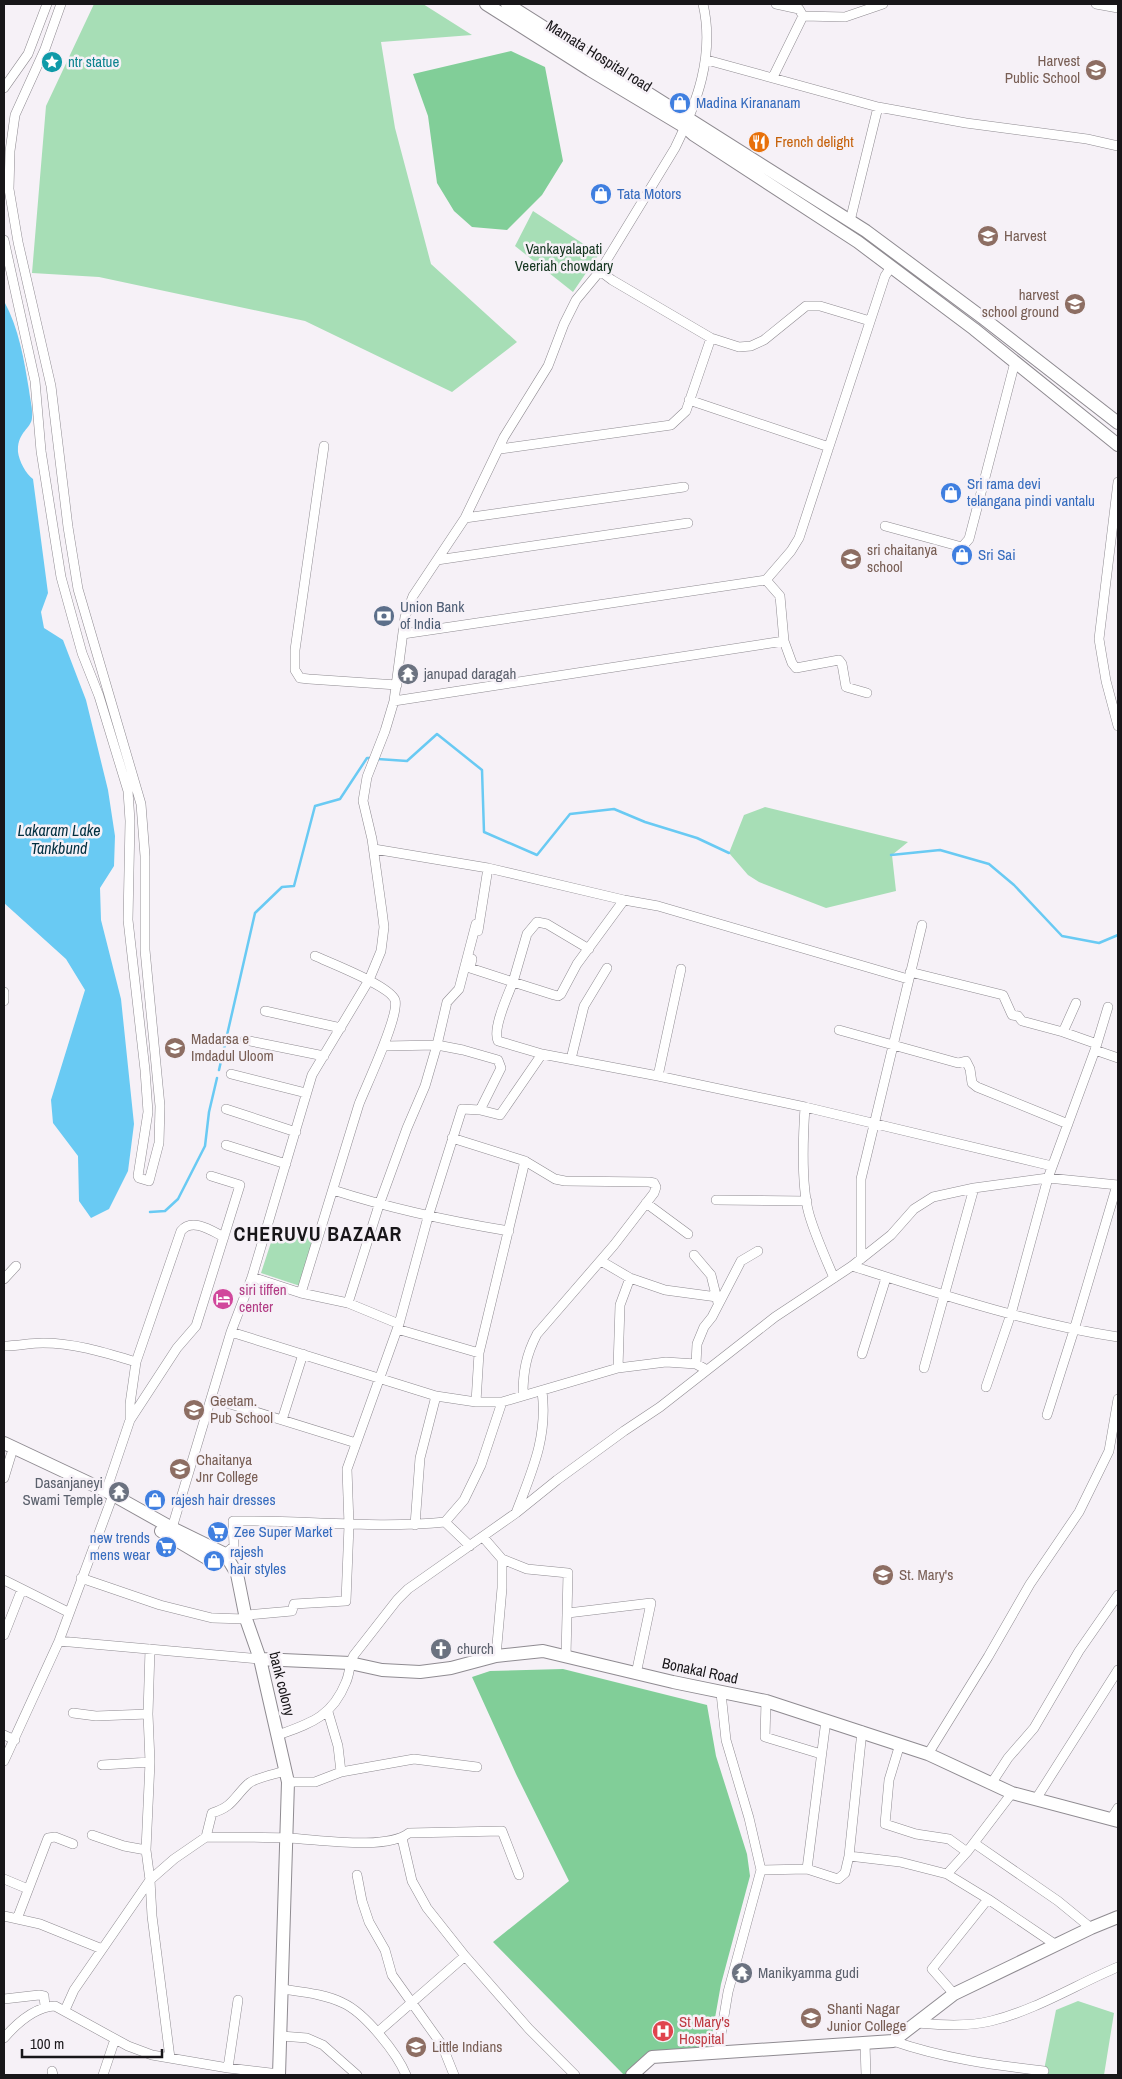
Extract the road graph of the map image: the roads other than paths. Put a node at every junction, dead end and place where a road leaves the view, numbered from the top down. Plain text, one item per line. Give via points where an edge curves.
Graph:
1 (47, 4) edge
2 (61, 4) edge
3 (486, 4) edge
4 (507, 4) edge
5 (704, 4) edge
6 (776, 4) edge
7 (883, 4) edge
8 (1096, 4) edge
9 (1118, 8) edge
10 (803, 16) junction
11 (28, 54) junction
12 (39, 60) junction
13 (707, 60) junction
14 (773, 77) junction
15 (4, 88) edge
16 (878, 107) junction
17 (691, 126) junction
18 (1118, 146) edge
19 (850, 221) junction
20 (4, 240) edge
21 (891, 267) junction
22 (600, 271) junction
23 (870, 321) junction
24 (710, 338) junction
25 (1015, 362) junction
26 (689, 400) junction
27 (1118, 423) edge
28 (1118, 444) edge
29 (324, 446) dead end
30 (829, 447) junction
31 (500, 448) junction
32 (1118, 482) edge
33 (684, 487) dead end
34 (464, 518) junction
35 (688, 523) dead end
36 (885, 526) dead end
37 (437, 560) junction
38 (766, 580) junction
39 (403, 634) junction
40 (784, 641) junction
41 (397, 685) junction
42 (867, 693) dead end
43 (394, 701) junction
44 (1118, 726) edge
45 (374, 848) junction
46 (488, 868) junction
47 (624, 900) junction
48 (476, 924) dead end
49 (922, 925) dead end
50 (588, 950) junction
51 (315, 956) dead end
52 (607, 968) dead end
53 (681, 969) dead end
54 (909, 975) junction
55 (369, 980) junction
56 (513, 982) junction
57 (4, 992) edge
58 (4, 1001) edge
59 (1076, 1003) dead end
60 (1108, 1007) dead end
61 (265, 1011) dead end
62 (341, 1028) junction
63 (839, 1030) dead end
64 (1063, 1032) junction
65 (245, 1040) dead end
66 (437, 1045) junction
67 (894, 1045) junction
68 (384, 1046) junction
69 (1096, 1047) junction
70 (542, 1054) junction
71 (324, 1056) junction
72 (1118, 1058) edge
73 (571, 1059) junction
74 (231, 1074) dead end
75 (658, 1076) junction
76 (306, 1093) junction
77 (805, 1107) junction
78 (226, 1109) dead end
79 (480, 1110) junction
80 (874, 1122) junction
81 (1068, 1124) junction
82 (296, 1132) junction
83 (452, 1138) junction
84 (226, 1146) dead end
85 (525, 1161) junction
86 (286, 1164) junction
87 (1052, 1166) junction
88 (211, 1176) dead end
89 (1048, 1178) junction
90 (1118, 1185) edge
91 (974, 1188) junction
92 (333, 1190) junction
93 (716, 1200) dead end
94 (807, 1201) junction
95 (646, 1203) junction
96 (379, 1205) junction
97 (428, 1217) junction
98 (509, 1231) junction
99 (688, 1234) dead end
100 (224, 1236) junction
101 (758, 1251) dead end
102 (694, 1255) dead end
103 (861, 1259) junction
104 (601, 1261) junction
105 (16, 1266) dead end
106 (852, 1266) junction
107 (252, 1277) junction
108 (4, 1278) edge
109 (630, 1278) junction
110 (834, 1278) junction
111 (886, 1278) junction
112 (300, 1293) junction
113 (945, 1295) junction
114 (718, 1301) junction
115 (348, 1303) junction
116 (1011, 1314) junction
117 (398, 1326) junction
118 (1074, 1330) junction
119 (231, 1332) junction
120 (1118, 1338) edge
121 (4, 1346) edge
122 (479, 1353) junction
123 (303, 1354) junction
124 (862, 1354) dead end
125 (136, 1362) junction
126 (696, 1364) junction
127 (618, 1368) junction
128 (924, 1368) dead end
129 (707, 1370) junction
130 (380, 1378) junction
131 (986, 1387) dead end
132 (542, 1391) junction
133 (523, 1395) junction
134 (436, 1396) junction
135 (211, 1398) junction
136 (1118, 1399) edge
137 (476, 1402) junction
138 (502, 1402) junction
139 (1046, 1415) dead end
140 (130, 1420) junction
141 (282, 1420) junction
142 (4, 1443) edge
143 (356, 1443) junction
144 (7, 1454) edge
145 (4, 1478) edge
146 (110, 1496) junction
147 (516, 1513) junction
148 (446, 1522) junction
149 (350, 1525) junction
150 (415, 1525) junction
151 (172, 1528) junction
152 (483, 1537) junction
153 (470, 1546) junction
154 (225, 1554) junction
155 (502, 1559) junction
156 (81, 1578) junction
157 (4, 1580) edge
158 (22, 1589) junction
159 (1118, 1594) edge
160 (68, 1612) junction
161 (568, 1613) junction
162 (247, 1617) junction
163 (4, 1635) edge
164 (59, 1641) junction
165 (150, 1649) junction
166 (496, 1656) junction
167 (566, 1656) junction
168 (260, 1659) junction
169 (350, 1663) junction
170 (1118, 1670) edge
171 (636, 1674) junction
172 (721, 1693) junction
173 (766, 1701) junction
174 (328, 1712) junction
175 (73, 1713) dead end
176 (148, 1714) junction
177 (826, 1720) junction
178 (862, 1731) junction
179 (4, 1734) edge
180 (278, 1735) junction
181 (14, 1740) junction
182 (900, 1744) junction
183 (821, 1754) junction
184 (928, 1754) junction
185 (4, 1761) edge
186 (150, 1762) junction
187 (102, 1765) dead end
188 (477, 1767) dead end
189 (341, 1772) junction
190 (287, 1777) junction
191 (991, 1784) junction
192 (1012, 1794) junction
193 (1036, 1799) junction
194 (1116, 1816) edge
195 (92, 1835) dead end
196 (206, 1837) junction
197 (287, 1838) junction
198 (402, 1838) junction
199 (974, 1843) junction
200 (73, 1844) dead end
201 (146, 1850) junction
202 (968, 1852) junction
203 (849, 1856) junction
204 (807, 1869) junction
205 (761, 1870) junction
206 (947, 1874) junction
207 (357, 1875) dead end
208 (519, 1875) dead end
209 (4, 1879) edge
210 (150, 1880) junction
211 (28, 1889) junction
212 (988, 1899) junction
213 (4, 1916) edge
214 (1118, 1917) edge
215 (17, 1919) junction
216 (1091, 1928) junction
217 (1056, 1945) junction
218 (102, 1950) junction
219 (465, 1956) junction
220 (1118, 1966) edge
221 (282, 1989) junction
222 (954, 1994) junction
223 (4, 1999) edge
224 (238, 2000) dead end
225 (412, 2002) junction
226 (45, 2006) junction
227 (65, 2010) junction
228 (915, 2024) junction
229 (378, 2032) junction
230 (281, 2036) junction
231 (4, 2038) edge
232 (115, 2039) junction
233 (893, 2041) junction
234 (865, 2044) junction
235 (718, 2052) junction
236 (170, 2058) junction
237 (224, 2070) edge
238 (1044, 2071) dead end
239 (279, 2074) edge
240 (103, 2075) edge
241 (357, 2075) edge
242 (406, 2075) edge
243 (454, 2075) edge
244 (574, 2075) edge
245 (632, 2075) edge
246 (866, 2075) edge

1 - 11 street
2 - 12 street
3 - 17 street, Mamata Hospital road via 590,70
4 - 17 street, Mamata Hospital road
5 - 13 street
6 - 10 street via 798,9
7 - 10 street via 845,17
8 - 9 street
10 - 14 street
11 - 12 street
11 - 15 street
12 - 20 street via 15,115 9,189 51,386 78,589 141,804 145,856 145,950 160,1106 159,1143 149,1180 139,1178 138,1174 148,1112 128,920 128,791 99,696 82,653 61,577 41,451 34,381
13 - 14 street
13 - 17 street
14 - 16 street
16 - 18 street
16 - 19 street
17 - 19 street
17 - 21 street
17 - 22 street
19 - 27 street via 975,312
21 - 23 street
21 - 25 street
22 - 24 street
22 - 31 street via 576,300 548,366
23 - 24 street via 820,306 806,306 764,340 751,346 739,347
23 - 30 street
24 - 26 street
25 - 28 street
25 - 36 street via 969,540 962,547
26 - 30 street
26 - 31 street via 686,411 671,425
29 - 41 street via 295,650 295,670 300,678
30 - 38 street via 799,538
31 - 34 street
32 - 44 street via 1100,639 1106,681
33 - 34 street
34 - 37 street
35 - 37 street
37 - 39 street via 413,596
38 - 39 street
38 - 40 street via 780,596
39 - 41 street
40 - 42 street via 796,668 839,660 846,687
40 - 43 street
41 - 43 street
43 - 45 street via 367,777 362,801
45 - 46 street
45 - 55 street via 384,927 381,951
46 - 47 street
46 - 56 street via 470,968
47 - 50 street
47 - 54 street via 658,906
48 - 66 street via 459,988 447,1002
49 - 54 street
50 - 56 street via 558,996
50 - 56 street via 547,924 537,922 527,934
51 - 55 street
52 - 73 street via 584,1006
53 - 75 street
54 - 64 street via 1003,995 1012,1014 1022,1021
54 - 67 street
55 - 62 street
55 - 68 street via 386,989 395,999
56 - 70 street via 499,1020 498,1041
57 - 58 street
59 - 64 street
60 - 69 street
61 - 62 street
62 - 71 street
63 - 67 street
64 - 69 street
65 - 71 street
66 - 68 street
66 - 79 street via 498,1060 501,1068
66 - 96 street
67 - 80 street
67 - 81 street via 958,1063 966,1061 972,1083 977,1087
68 - 92 street via 362,1096
69 - 72 street
69 - 81 street
70 - 73 street
70 - 79 street via 500,1115
71 - 76 street via 312,1074
73 - 75 street
74 - 76 street
75 - 77 street
76 - 82 street
77 - 80 street
77 - 94 street via 803,1137
78 - 82 street
79 - 83 street via 462,1110
80 - 87 street
80 - 103 street via 861,1179
81 - 87 street
82 - 86 street
83 - 85 street
83 - 97 street
84 - 86 street
85 - 95 street via 554,1179 565,1181 651,1182 656,1190
85 - 98 street
86 - 107 street
87 - 89 street
88 - 100 street via 240,1185
89 - 90 street
89 - 91 street
89 - 116 street
90 - 118 street
91 - 103 street via 933,1197 914,1210 891,1235
91 - 113 street
92 - 96 street
92 - 112 street
93 - 94 street
94 - 110 street
95 - 99 street
95 - 104 street
96 - 97 street
96 - 115 street
97 - 98 street
97 - 117 street
98 - 122 street
100 - 125 street via 194,1224 185,1226
100 - 140 street via 196,1326 177,1348
101 - 114 street via 741,1261
102 - 114 street via 711,1275
103 - 106 street
104 - 109 street
104 - 133 street via 537,1334 525,1362
105 - 108 street
106 - 110 street
106 - 111 street
107 - 112 street
107 - 119 street
109 - 114 street via 665,1290
109 - 127 street via 620,1306
110 - 129 street via 775,1317
111 - 113 street
111 - 124 street
112 - 115 street
113 - 116 street
113 - 128 street
114 - 126 street via 696,1344
115 - 117 street
116 - 118 street
116 - 131 street
117 - 122 street
117 - 130 street
118 - 120 street
118 - 139 street
119 - 123 street
119 - 135 street
121 - 125 street via 62,1344
122 - 137 street
123 - 130 street
123 - 141 street
125 - 140 street
126 - 127 street via 666,1362
126 - 129 street
127 - 132 street
129 - 147 street
130 - 134 street
130 - 143 street
132 - 133 street
132 - 147 street via 541,1442
133 - 138 street
134 - 137 street
134 - 150 street via 420,1458
135 - 141 street
135 - 151 street
136 - 184 street via 1109,1451 1079,1512 1030,1584
137 - 138 street
138 - 148 street via 482,1465 464,1500
140 - 146 street
141 - 143 street
142 - 146 street
143 - 149 street via 346,1469
144 - 145 street
144 - 146 street
146 - 151 street
146 - 154 street via 210,1560
146 - 156 street
147 - 152 street
148 - 150 street
148 - 153 street
149 - 150 street
149 - 154 street via 278,1520 233,1521 234,1546
149 - 162 street via 346,1601 294,1604 292,1611
151 - 154 street
152 - 153 street
152 - 155 street
153 - 169 street via 403,1595
154 - 162 street, bank colony via 237,1574
155 - 161 street via 527,1569 568,1573
155 - 166 street
156 - 160 street
156 - 162 street via 160,1605 212,1618
157 - 158 street
158 - 160 street
158 - 163 street
159 - 191 street via 1079,1651 1034,1728
160 - 164 street
161 - 167 street
161 - 171 street via 651,1603
162 - 168 street, bank colony
164 - 165 street
164 - 181 street
165 - 168 street
165 - 176 street
166 - 167 street, Bonakal Road via 543,1651
166 - 169 street, Bonakal Road via 420,1672 382,1670
167 - 171 street, Bonakal Road
168 - 169 street, Bonakal Road
168 - 180 street, bank colony
169 - 174 street via 347,1681
170 - 193 street
171 - 172 street, Bonakal Road
172 - 173 street, Bonakal Road
172 - 205 street via 726,1740
173 - 177 street, Bonakal Road
173 - 183 street via 765,1737
174 - 180 street via 311,1724
174 - 189 street via 338,1746
175 - 176 street via 96,1716
176 - 186 street
177 - 178 street, Bonakal Road
177 - 183 street
178 - 182 street, Bonakal Road
178 - 203 street
179 - 181 street
180 - 190 street, bank colony
181 - 185 street
182 - 184 street, Bonakal Road
182 - 202 street via 889,1780 884,1824 916,1834 949,1839
183 - 204 street
184 - 191 street, Bonakal Road
186 - 187 street
186 - 201 street
188 - 189 street via 414,1760
189 - 190 street via 315,1782
190 - 196 street via 249,1782 236,1800 224,1810 212,1813
190 - 197 street, bank colony
191 - 192 street, Bonakal Road
192 - 193 street, Bonakal Road
192 - 199 street
193 - 194 street, Bonakal Road
195 - 201 street
196 - 197 street
196 - 210 street
197 - 198 street via 361,1843
197 - 221 street, bank colony
198 - 208 street via 409,1833 502,1832
198 - 219 street via 412,1881 427,1908
199 - 202 street
199 - 216 street
200 - 211 street via 55,1837 48,1838
201 - 210 street
202 - 206 street
203 - 204 street via 845,1873 838,1879
203 - 206 street via 900,1862
204 - 205 street
205 - 235 street via 728,1992
206 - 212 street
207 - 225 street via 367,1915 385,1950 392,1975
209 - 211 street
210 - 218 street
210 - 236 street
211 - 215 street
212 - 217 street
212 - 222 street via 932,1969
213 - 215 street
214 - 216 street
215 - 218 street via 40,1924
216 - 217 street
217 - 222 street
218 - 227 street via 74,1990
219 - 225 street
219 - 244 street
220 - 228 street via 1027,2008 992,2020 968,2025
221 - 229 street via 343,2003
221 - 230 street, bank colony
222 - 228 street
223 - 226 street via 39,1995 44,1996
224 - 237 street
225 - 229 street
225 - 243 street via 442,2045
226 - 227 street
226 - 231 street via 16,2024
227 - 232 street
228 - 233 street
229 - 242 street
230 - 239 street, bank colony
230 - 241 street via 307,2038 323,2045
232 - 236 street via 152,2055
232 - 240 street
233 - 234 street
233 - 238 street via 925,2052 973,2062
234 - 235 street
234 - 246 street
235 - 245 street via 652,2058
236 - 237 street
237 - 239 street

